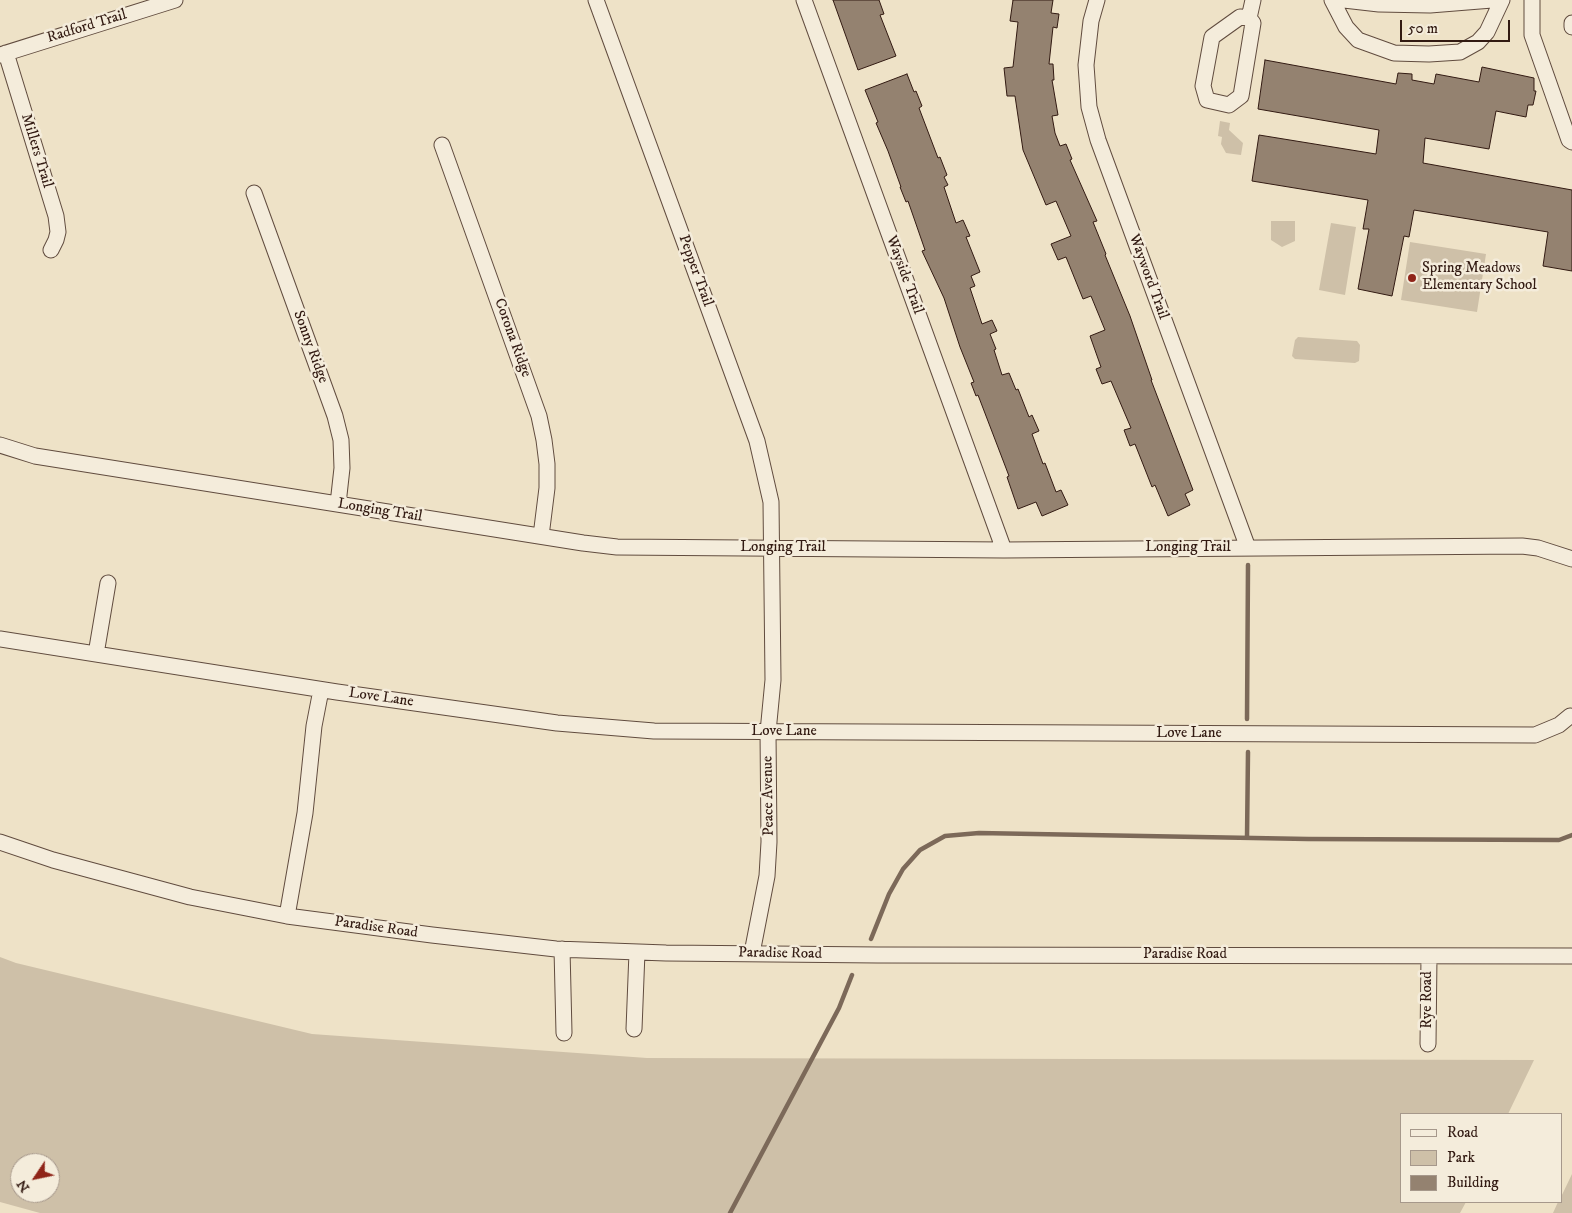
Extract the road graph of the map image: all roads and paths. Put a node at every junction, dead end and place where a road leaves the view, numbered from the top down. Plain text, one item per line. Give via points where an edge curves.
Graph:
1 (175, 0) edge
2 (596, 0) edge
3 (804, 0) edge
4 (1097, 0) edge
5 (1253, 0) edge
6 (1332, 0) edge
7 (1344, 0) edge
8 (1492, 0) edge
9 (1502, 0) edge
10 (1532, 0) edge
11 (1250, 18) junction
12 (1572, 23) edge
13 (1572, 27) edge
14 (3, 54) edge
15 (1572, 142) edge
16 (442, 145) dead end
17 (254, 193) dead end
18 (51, 250) dead end
19 (0, 445) edge
20 (338, 504) junction
21 (540, 536) junction
22 (772, 548) junction
23 (1248, 548) junction
24 (1004, 550) junction
25 (1572, 559) edge
26 (108, 583) dead end
27 (0, 639) edge
28 (96, 654) junction
29 (321, 690) junction
30 (1570, 716) dead end
31 (768, 732) junction
32 (0, 842) edge
33 (287, 916) junction
34 (562, 949) junction
35 (637, 952) junction
36 (752, 953) junction
37 (1429, 956) junction
38 (1572, 956) edge
39 (634, 1029) dead end
40 (564, 1033) dead end
41 (1428, 1044) dead end

1 - 14 street, Radford Trail
2 - 22 street, Pepper Trail via 757,441 771,502
3 - 24 street, Wayside Trail
4 - 23 street, Wayword Trail via 1086,65 1089,107 1098,140
5 - 11 street
6 - 9 street via 1346,27 1358,40 1394,52 1429,54 1460,52 1478,42 1487,32
7 - 8 street via 1430,5
10 - 15 street via 1532,34
11 - 11 street via 1240,16 1212,37 1203,86 1207,100 1229,105 1241,96 1253,23
12 - 13 street
14 - 18 street, Millers Trail via 56,216 58,232
16 - 21 street, Corona Ridge via 539,416 547,464
17 - 20 street, Sonny Ridge via 335,416 341,440 342,468
19 - 20 street, Longing Trail via 34,456
20 - 21 street, Longing Trail
21 - 22 street, Longing Trail via 617,547
22 - 24 street, Longing Trail
22 - 31 street, Peace Avenue via 773,680
23 - 24 street, Longing Trail
23 - 25 street, Longing Trail via 1522,546
26 - 28 street
27 - 28 street, Love Lane
28 - 29 street, Love Lane
29 - 31 street, Love Lane via 557,723 654,731
29 - 33 street
30 - 31 street, Love Lane via 1559,725 1534,735
31 - 36 street, Peace Avenue via 767,876
32 - 33 street, Paradise Road via 53,860 190,897
33 - 34 street, Paradise Road
34 - 35 street, Paradise Road
34 - 40 street
35 - 36 street, Paradise Road
35 - 39 street
36 - 37 street, Paradise Road
37 - 38 street, Paradise Road
37 - 41 street, Rye Road

